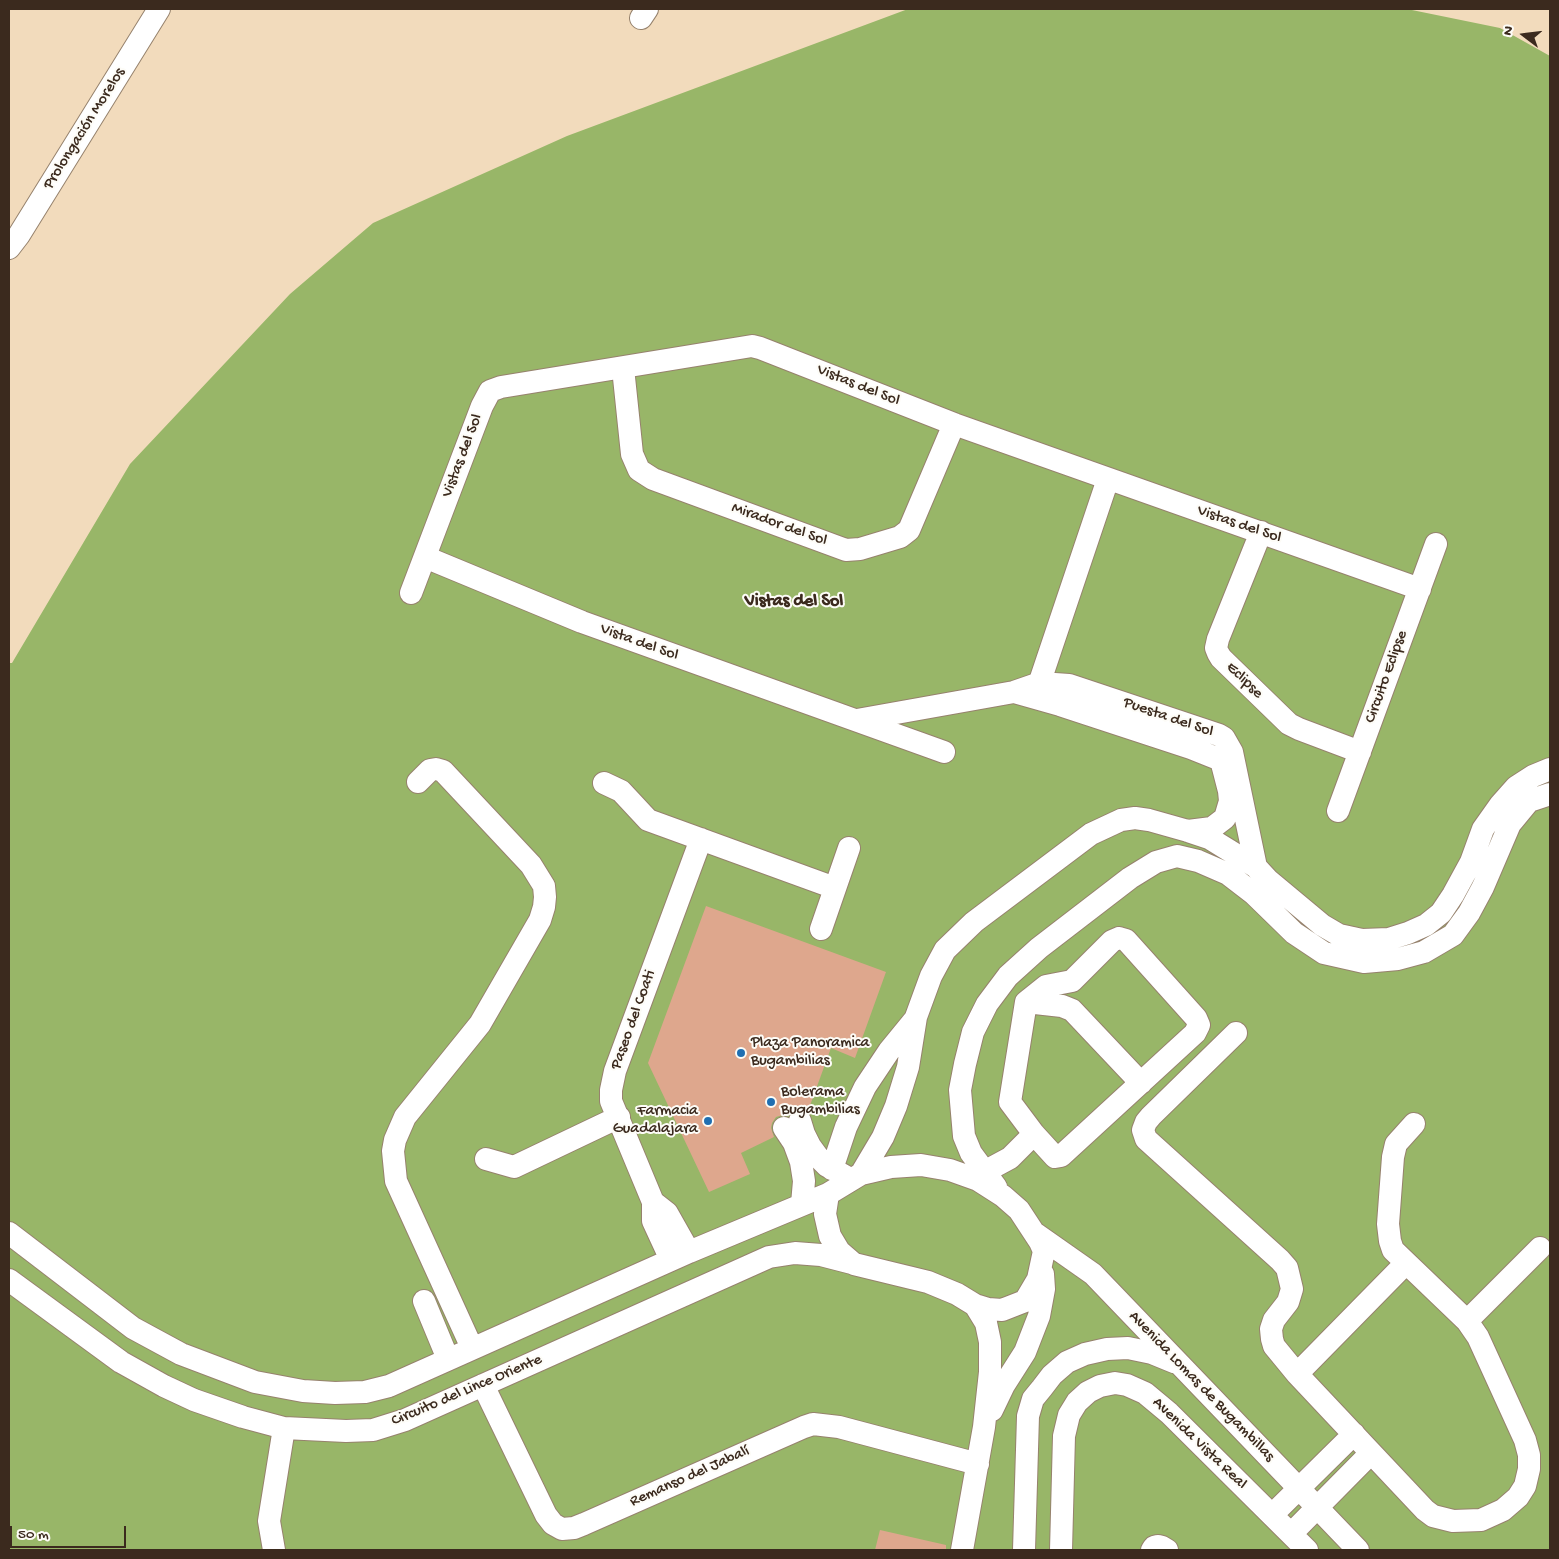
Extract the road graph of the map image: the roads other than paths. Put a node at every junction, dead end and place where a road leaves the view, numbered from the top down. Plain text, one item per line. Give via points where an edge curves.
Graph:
1 (159, 9) edge
2 (9, 248) edge
3 (622, 368) junction
4 (954, 424) junction
5 (1108, 479) junction
6 (1261, 532) junction
7 (1436, 544) dead end
8 (426, 556) junction
9 (1420, 588) junction
10 (411, 593) dead end
11 (1030, 690) junction
12 (856, 720) junction
13 (944, 752) dead end
14 (1360, 752) junction
15 (1227, 756) junction
16 (1550, 769) edge
17 (418, 782) dead end
18 (604, 784) dead end
19 (1550, 794) edge
20 (1338, 810) dead end
21 (1188, 831) junction
22 (701, 839) junction
23 (849, 848) dead end
24 (1256, 867) junction
25 (835, 888) junction
26 (821, 928) dead end
27 (1026, 1002) junction
28 (916, 1017) junction
29 (1236, 1033) dead end
30 (1140, 1083) junction
31 (619, 1117) junction
32 (1414, 1124) dead end
33 (1034, 1134) junction
34 (486, 1159) dead end
35 (832, 1168) junction
36 (984, 1172) junction
37 (857, 1176) junction
38 (828, 1194) junction
39 (1003, 1196) junction
40 (802, 1204) junction
41 (9, 1233) edge
42 (1036, 1234) junction
43 (1540, 1248) dead end
44 (680, 1256) junction
45 (1406, 1263) junction
46 (854, 1264) junction
47 (1042, 1266) junction
48 (9, 1280) edge
49 (424, 1301) dead end
50 (975, 1305) junction
51 (1467, 1321) junction
52 (472, 1348) junction
53 (180, 1354) junction
54 (448, 1359) junction
55 (1180, 1364) junction
56 (1298, 1374) junction
57 (482, 1385) junction
58 (164, 1386) junction
59 (284, 1428) junction
60 (984, 1428) junction
61 (1354, 1434) junction
62 (1372, 1453) junction
63 (978, 1464) junction
64 (1323, 1464) junction
65 (1342, 1482) junction
66 (1298, 1488) junction
67 (1317, 1508) junction
68 (1272, 1515) junction
69 (1291, 1534) junction
70 (274, 1550) edge
71 (962, 1550) edge
72 (1024, 1550) edge
73 (1061, 1550) edge
74 (1152, 1550) edge
75 (1167, 1550) edge
76 (1307, 1550) edge
77 (1358, 1550) edge

1 - 2 street, Prolongación Morelos
3 - 4 street, Vistas del Sol via 756,346
3 - 4 street, Mirador del Sol via 632,454 639,470 652,479 851,550 900,537 909,530
3 - 8 street, Vistas del Sol via 490,391
4 - 5 street, Vistas del Sol
5 - 6 street, Vistas del Sol
5 - 11 street
6 - 9 street, Vistas del Sol
6 - 14 street, Eclipse via 1218,639 1218,653 1289,724
7 - 9 street, Circuito Eclipse
8 - 10 street, Vistas del Sol
8 - 12 street, Vista del Sol via 582,622
9 - 14 street, Circuito Eclipse
11 - 12 street, Vista del Sol
11 - 15 street, Puesta del Sol via 1069,685 1194,738 1224,738
12 - 13 street, Vista del Sol
14 - 20 street, Circuito Eclipse
15 - 21 street, Puesta del Sol via 1230,801 1225,818 1212,828
15 - 24 street
16 - 24 street via 1516,787 1500,805 1483,829 1471,862 1441,912 1408,934 1389,939 1362,940 1339,935 1322,925
17 - 52 street via 430,770 443,771 531,865 544,886 540,920 480,1024 405,1116 393,1151 396,1181
18 - 22 street via 621,791 648,820
19 - 36 street via 1529,802 1510,824 1474,904 1453,935 1424,952 1398,958 1364,962 1324,952 1294,933 1228,874 1198,861 1177,856 1156,862 1130,878 1039,948 1008,976 986,1004 974,1032 960,1090 964,1136 970,1153
21 - 24 street via 1209,838
21 - 28 street via 1135,818 1120,820 1091,834 974,922 945,950
22 - 25 street
22 - 31 street, Paseo del Coati via 615,1071 611,1101
23 - 25 street
25 - 26 street
27 - 30 street via 1072,1010
27 - 30 street via 1046,986 1072,981 1116,939 1126,940 1199,1025 1195,1033
27 - 33 street via 1010,1099
28 - 35 street via 865,1087 846,1127
28 - 37 street via 908,1067 896,1106 883,1137
29 - 56 street via 1151,1116 1143,1130 1152,1145 1287,1268 1292,1289 1288,1302 1271,1329 1274,1346
30 - 33 street via 1061,1156 1052,1156
31 - 34 street via 514,1167
31 - 44 street, Paseo del Coati via 653,1202 667,1213
32 - 45 street via 1396,1144 1388,1224 1393,1250
33 - 36 street via 1010,1158
35 - 37 street
35 - 40 street via 818,1157 804,1134 792,1124 801,1162
36 - 39 street
37 - 38 street
37 - 39 street via 891,1167 921,1165 950,1170 978,1180
38 - 40 street
38 - 46 street via 825,1214 830,1236 839,1251
39 - 42 street via 1019,1210
40 - 44 street
41 - 53 street via 133,1328
42 - 47 street via 1044,1251
42 - 55 street, Avenida Lomas de Bugambillas via 1093,1274
43 - 51 street
44 - 52 street
45 - 51 street
45 - 56 street
46 - 50 street, Circuito del Lince Oriente via 928,1282
46 - 57 street, Circuito del Lince Oriente via 822,1255 795,1253 769,1257
47 - 50 street via 1025,1301 1002,1310 988,1310
47 - 60 street via 1044,1289 1039,1316 1025,1352 1004,1385
48 - 58 street, Circuito del Lince Oriente via 121,1362
49 - 54 street
50 - 60 street via 986,1323 990,1342
51 - 62 street via 1478,1336 1525,1440 1529,1469 1518,1497 1503,1510 1481,1520 1442,1519 1425,1510
52 - 54 street
53 - 54 street via 255,1382 303,1391 335,1392 365,1392 389,1386
53 - 58 street
55 - 66 street, Avenida Lomas de Bugambillas
55 - 72 street via 1152,1353 1128,1348 1108,1349 1067,1362 1047,1381 1033,1400 1028,1416
56 - 61 street
57 - 59 street, Circuito del Lince Oriente via 405,1420 373,1430
57 - 63 street, Remanso del Jabalí via 546,1515 553,1524 562,1528 584,1524 813,1424 840,1427
58 - 59 street, Circuito del Lince Oriente via 210,1406
59 - 70 street via 269,1521
60 - 63 street
61 - 62 street
61 - 64 street
62 - 65 street
63 - 71 street
64 - 65 street
64 - 66 street
65 - 67 street
66 - 67 street, Avenida Lomas de Bugambillas
66 - 68 street
67 - 69 street
67 - 77 street, Avenida Lomas de Bugambillas
68 - 69 street, Avenida Vista Real
68 - 73 street, Avenida Vista Real via 1169,1413 1145,1393 1115,1383 1088,1392 1069,1415 1064,1436
69 - 76 street, Avenida Vista Real
74 - 75 street via 1158,1546

